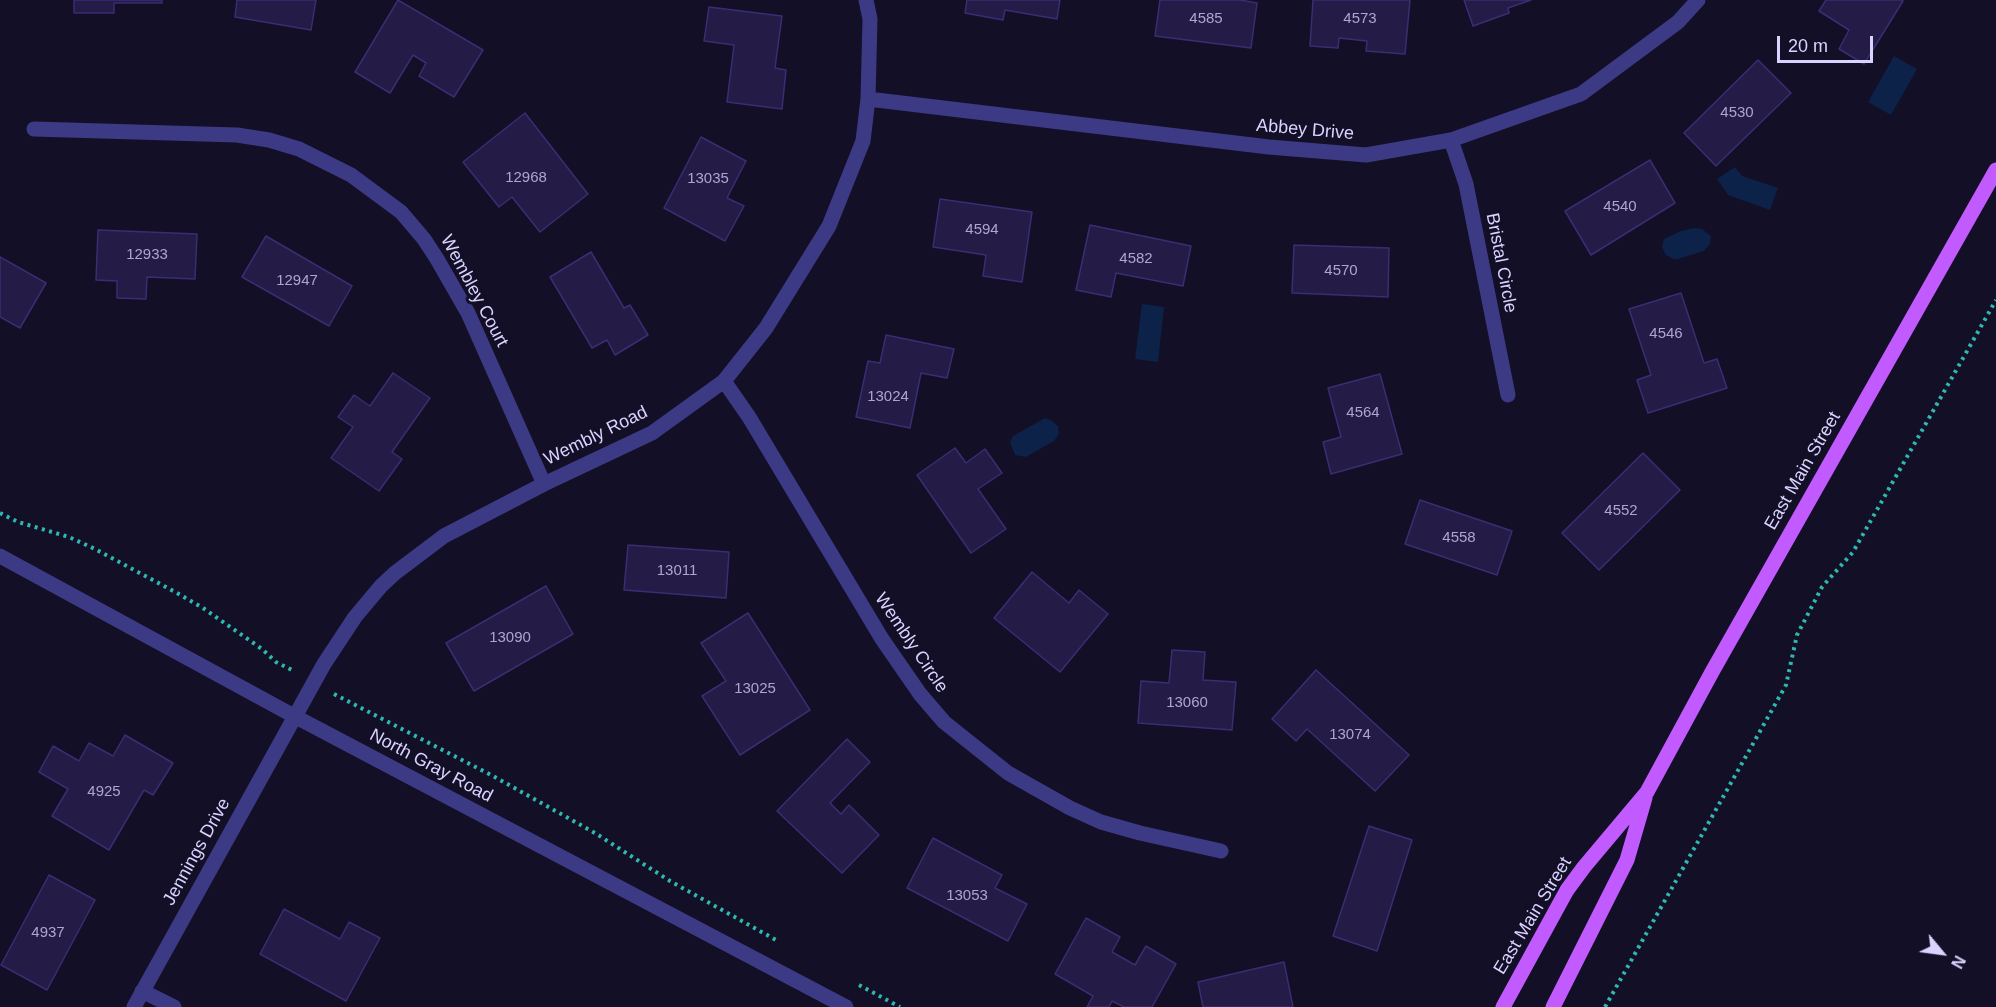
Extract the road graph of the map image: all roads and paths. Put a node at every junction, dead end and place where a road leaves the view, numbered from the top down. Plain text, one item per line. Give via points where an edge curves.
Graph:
1 (866, 0) edge
2 (1698, 0) edge
3 (868, 99) junction
4 (34, 129) dead end
5 (1451, 140) junction
6 (1996, 170) edge
7 (1996, 300) edge
8 (724, 381) junction
9 (1508, 395) dead end
10 (544, 484) junction
11 (0, 513) edge
12 (0, 556) edge
13 (314, 682) junction
14 (294, 716) junction
15 (1647, 792) junction
16 (1221, 851) dead end
17 (778, 941) dead end
18 (849, 980) dead end
19 (142, 991) junction
20 (134, 1007) edge
21 (174, 1007) edge
22 (846, 1007) edge
23 (900, 1007) edge
24 (1503, 1007) edge
25 (1553, 1007) edge
26 (1605, 1007) edge

1 - 3 street, Wembly Road via 870,19
2 - 5 street, Abbey Drive via 1678,22 1581,94
3 - 5 street, Abbey Drive via 1366,155
3 - 8 street, Wembly Road via 863,141 829,226 765,328
4 - 10 street, Wembley Court via 237,135 299,149 351,175 401,212 437,259 468,313
5 - 9 street, Bristal Circle via 1466,184
6 - 15 main road, East Main Street
7 - 26 path via 1854,552 1822,587 1797,634 1786,685
8 - 10 street, Wembly Road via 652,433
8 - 16 street, Wembly Circle via 882,639 944,722 1008,773 1070,808 1101,822
10 - 13 street, Wembly Road via 444,536 394,573 355,617
11 - 13 path via 69,537 177,593 276,662
12 - 14 street, North Gray Road
13 - 14 street, Wembly Road
13 - 17 path via 513,787
14 - 19 street, Jennings Drive
14 - 22 street, North Gray Road
15 - 24 main road, East Main Street via 1567,890
15 - 25 main road, East Main Street via 1627,860
18 - 23 path
19 - 20 street, Jennings Drive
19 - 21 street

